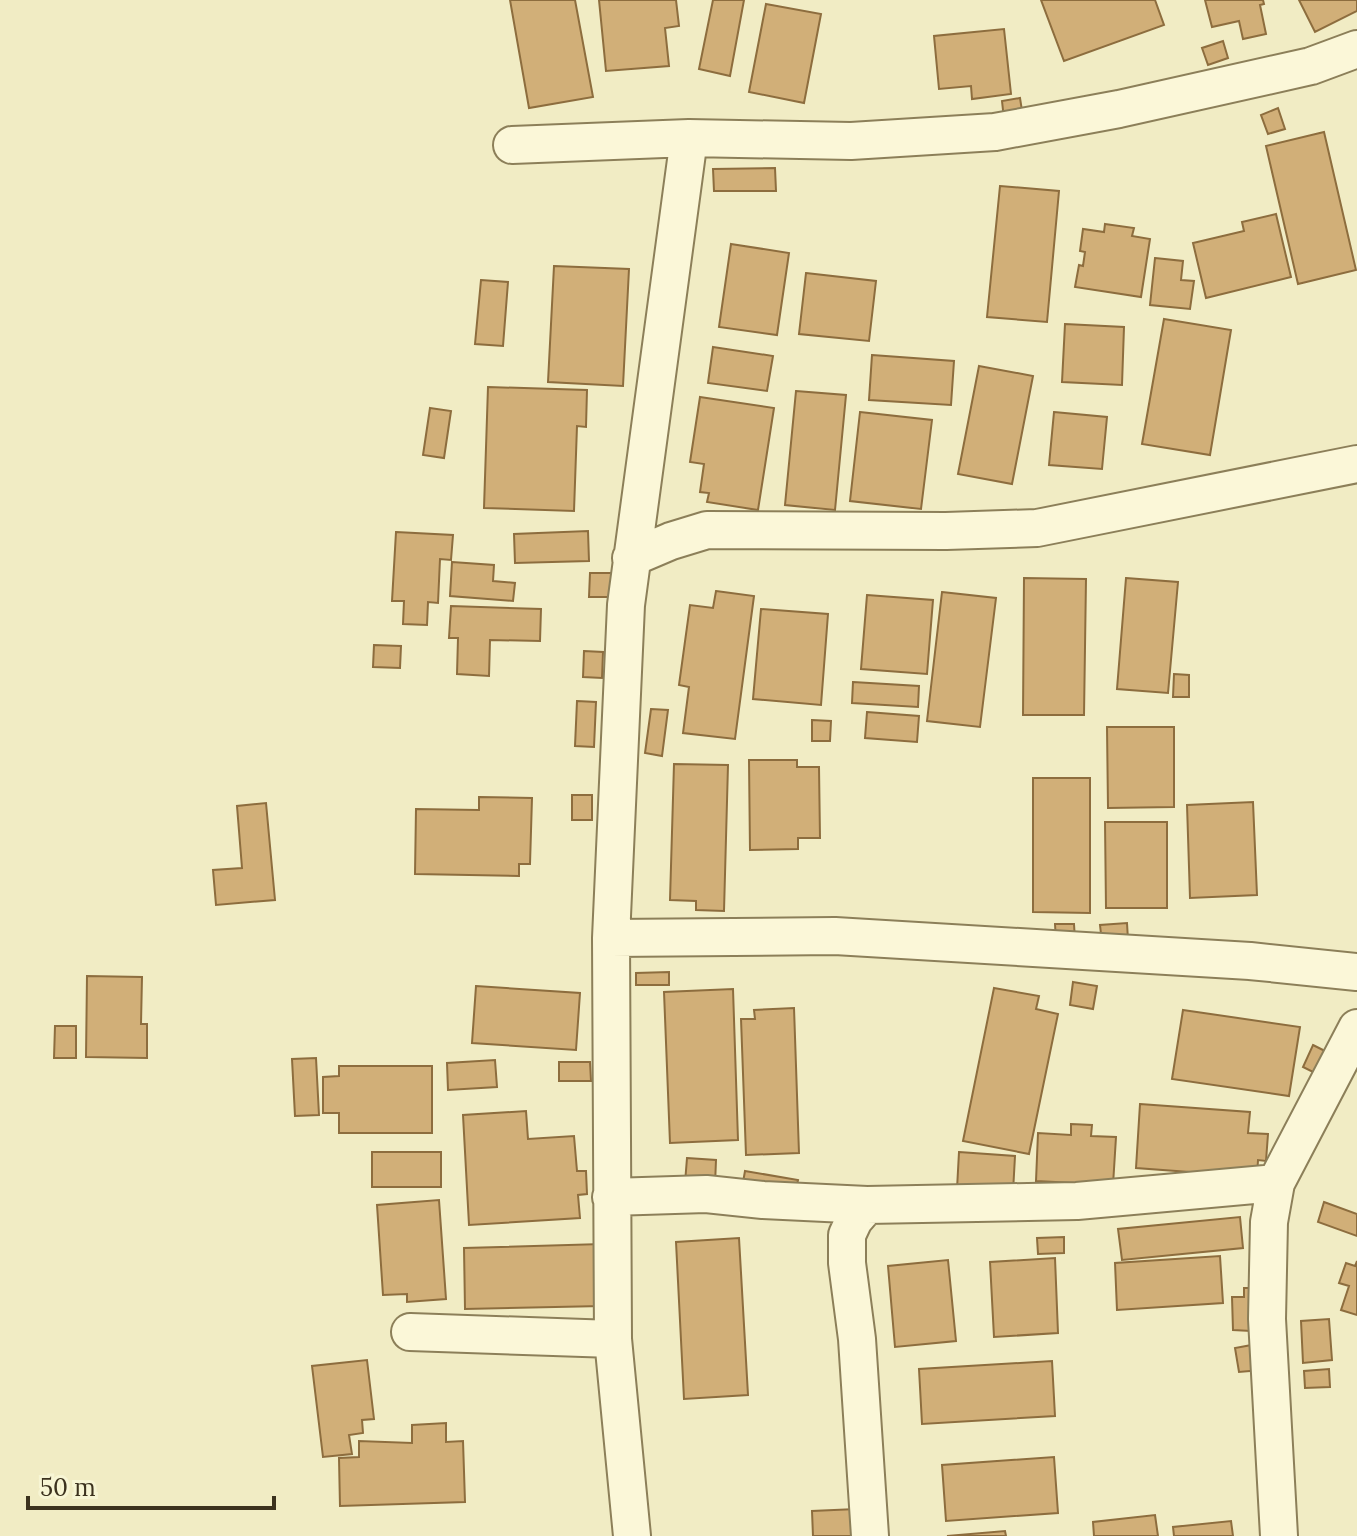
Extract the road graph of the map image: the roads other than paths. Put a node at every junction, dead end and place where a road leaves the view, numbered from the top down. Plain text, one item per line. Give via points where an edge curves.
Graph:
1 (1357, 49) edge
2 (689, 138) junction
3 (512, 145) dead end
4 (1357, 464) edge
5 (631, 558) junction
6 (611, 938) junction
7 (1357, 972) edge
8 (1357, 1028) edge
9 (1276, 1183) junction
10 (611, 1197) junction
11 (867, 1205) junction
12 (410, 1332) dead end
13 (613, 1339) junction
14 (632, 1536) edge
15 (870, 1536) edge
16 (1279, 1536) edge

1 - 2 street via 1311,66 995,132 851,141
2 - 3 street
2 - 5 street
4 - 5 street via 1037,528 707,530
5 - 6 street
6 - 7 street via 835,936
6 - 10 street
8 - 9 street
9 - 11 street via 1077,1201
9 - 16 street via 1269,1222 1267,1319
10 - 11 street via 706,1194
10 - 13 street
11 - 15 street via 847,1235 847,1263
12 - 13 street
13 - 14 street

